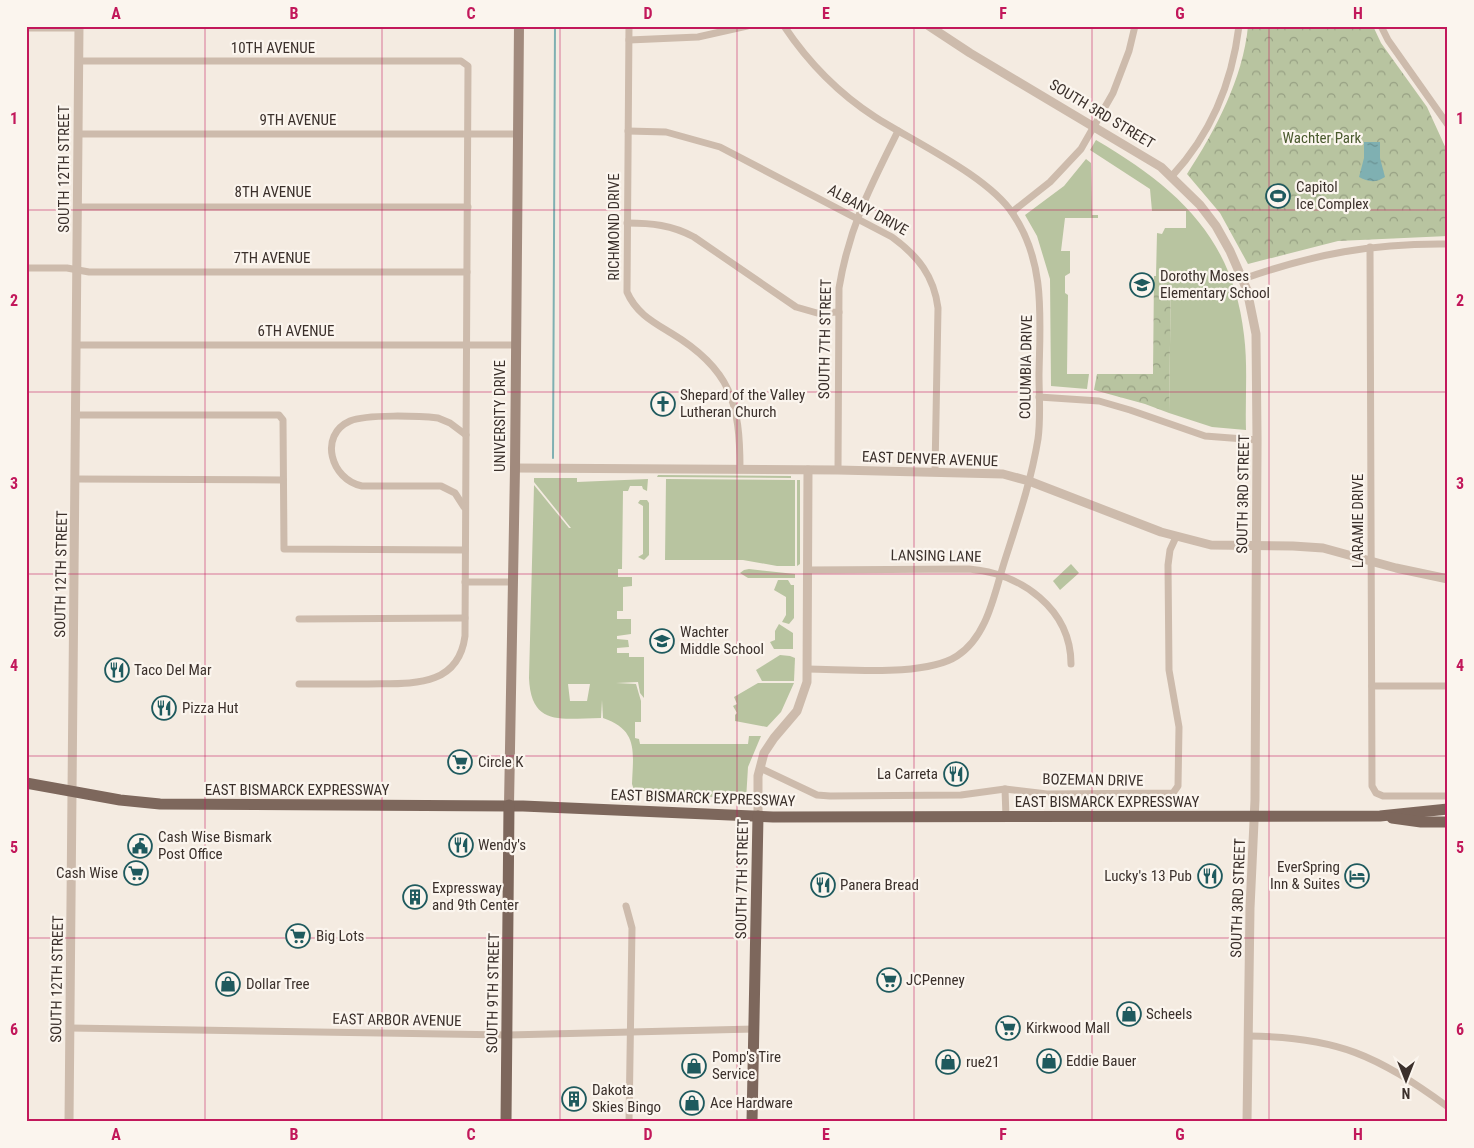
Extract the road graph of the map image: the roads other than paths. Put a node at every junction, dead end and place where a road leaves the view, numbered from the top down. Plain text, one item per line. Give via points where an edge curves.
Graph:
1 (519, 26) edge
2 (629, 26) edge
3 (747, 26) edge
4 (784, 26) edge
5 (929, 26) edge
6 (1135, 26) edge
7 (1240, 26) edge
8 (1381, 26) edge
9 (79, 27) edge
10 (26, 28) edge
11 (629, 40) junction
12 (79, 61) junction
13 (1094, 125) junction
14 (1448, 125) edge
15 (628, 131) junction
16 (898, 131) junction
17 (78, 134) junction
18 (468, 134) junction
19 (518, 134) junction
20 (1172, 176) junction
21 (78, 207) junction
22 (468, 207) junction
23 (1012, 212) junction
24 (856, 218) junction
25 (627, 223) junction
26 (1448, 244) edge
27 (1370, 247) junction
28 (26, 268) edge
29 (78, 270) junction
30 (467, 272) junction
31 (1243, 279) junction
32 (839, 312) junction
33 (516, 344) junction
34 (76, 345) junction
35 (467, 345) junction
36 (1039, 397) junction
37 (76, 415) junction
38 (466, 435) junction
39 (1258, 440) junction
40 (515, 468) junction
41 (740, 469) junction
42 (808, 470) junction
43 (838, 470) junction
44 (935, 471) junction
45 (75, 479) junction
46 (283, 480) junction
47 (1029, 481) junction
48 (465, 510) junction
49 (1176, 537) junction
50 (1256, 546) junction
51 (466, 550) junction
52 (1372, 561) junction
53 (808, 570) junction
54 (1000, 575) junction
55 (1448, 579) edge
56 (465, 582) junction
57 (513, 582) junction
58 (465, 618) junction
59 (298, 619) dead end
60 (1071, 664) dead end
61 (808, 669) junction
62 (299, 684) dead end
63 (1372, 686) junction
64 (1448, 686) edge
65 (760, 768) junction
66 (26, 783) edge
67 (1005, 789) junction
68 (72, 791) junction
69 (1448, 796) edge
70 (509, 806) junction
71 (1448, 809) edge
72 (758, 816) junction
73 (1380, 816) junction
74 (1006, 817) junction
75 (1254, 817) junction
76 (1448, 822) edge
77 (626, 906) dead end
78 (70, 1028) junction
79 (754, 1029) junction
80 (631, 1032) junction
81 (507, 1035) junction
82 (1248, 1036) junction
83 (1448, 1107) edge
84 (69, 1122) edge
85 (506, 1122) edge
86 (629, 1122) edge
87 (752, 1122) edge
88 (1247, 1122) edge

1 - 19 main road, UNIVERSITY DRIVE
2 - 11 street, RICHMOND DRIVE
3 - 11 street via 692,38
4 - 16 street, COLUMBIA DRIVE via 800,50 844,94
5 - 13 street, SOUTH 3RD STREET
6 - 13 street via 1114,93
7 - 20 street via 1232,70 1217,110 1196,146
8 - 14 street
9 - 10 street
9 - 12 street, SOUTH 12TH STREET
11 - 15 street, RICHMOND DRIVE
12 - 17 street, SOUTH 12TH STREET
12 - 18 street, 10TH AVENUE via 467,63
13 - 20 street, SOUTH 3RD STREET via 1142,153
13 - 23 street via 1081,149 1056,176
15 - 24 street, ALBANY DRIVE via 666,132 720,147
15 - 25 street, RICHMOND DRIVE
16 - 23 street, COLUMBIA DRIVE via 978,180
16 - 24 street, SOUTH 7TH STREET
17 - 18 street, 9TH AVENUE
17 - 21 street, SOUTH 12TH STREET
18 - 19 street, 9TH AVENUE
18 - 22 street
19 - 33 main road, UNIVERSITY DRIVE
20 - 31 street, SOUTH 3RD STREET via 1216,226
21 - 22 street, 8TH AVENUE
21 - 29 street, SOUTH 12TH STREET
22 - 30 street
23 - 36 street, COLUMBIA DRIVE via 1029,244 1040,285
24 - 32 street, SOUTH 7TH STREET via 843,263
24 - 44 street, ALBANY DRIVE via 905,247 922,264 934,285 938,308
25 - 32 street via 650,223 676,229 694,237 796,307 817,313
25 - 41 street, RICHMOND DRIVE via 627,292 631,301 655,324 692,345 721,377 737,416
26 - 27 street
27 - 31 street via 1339,250 1291,262
27 - 52 street, LARAMIE DRIVE
28 - 29 street, 7TH AVENUE
29 - 30 street, 7TH AVENUE
29 - 34 street, SOUTH 12TH STREET
30 - 35 street
31 - 39 street, SOUTH 3RD STREET via 1256,334
32 - 43 street, SOUTH 7TH STREET
33 - 35 street, 6TH AVENUE
33 - 40 main road, UNIVERSITY DRIVE
34 - 35 street, 6TH AVENUE
34 - 37 street, SOUTH 12TH STREET
35 - 38 street
36 - 39 street via 1099,401 1206,436
36 - 47 street, COLUMBIA DRIVE via 1038,437
37 - 45 street, SOUTH 12TH STREET
37 - 46 street via 281,416
38 - 48 street
38 - 48 street via 438,418 357,418 340,429 333,440 331,452 338,471 351,483 362,486 441,486 455,493
39 - 50 street, SOUTH 3RD STREET
40 - 41 street, EAST DENVER AVENUE
40 - 57 main road, UNIVERSITY DRIVE
41 - 42 street, EAST DENVER AVENUE
42 - 43 street, EAST DENVER AVENUE
42 - 53 street, SOUTH 7TH STREET
43 - 44 street, EAST DENVER AVENUE
44 - 47 street, EAST DENVER AVENUE via 1004,474
45 - 46 street
45 - 68 street, SOUTH 12TH STREET
46 - 51 street via 284,549
47 - 49 street, EAST DENVER AVENUE
47 - 54 street, COLUMBIA DRIVE
48 - 51 street
49 - 50 street, EAST DENVER AVENUE via 1211,545
49 - 67 street, BOZEMAN DRIVE via 1168,565 1170,678 1179,727 1176,790 1170,795 1048,794
50 - 52 street, EAST DENVER AVENUE via 1323,548
50 - 75 street, SOUTH 3RD STREET
51 - 56 street
52 - 55 street, EAST DENVER AVENUE
52 - 63 street, LARAMIE DRIVE
53 - 54 street, LANSING LANE via 969,569
53 - 61 street, SOUTH 7TH STREET
54 - 60 street, LANSING LANE via 1029,589 1051,608 1066,630
54 - 61 street, COLUMBIA DRIVE via 986,619 972,644 944,663 909,669
56 - 57 street
56 - 58 street
57 - 70 main road, UNIVERSITY DRIVE
58 - 59 street
58 - 62 street via 462,649 456,662 428,681 413,684
61 - 65 street, SOUTH 7TH STREET via 797,711 769,746
63 - 64 street
63 - 69 street, LARAMIE DRIVE via 1372,786 1376,793 1383,796
65 - 67 street, BOZEMAN DRIVE via 817,795 961,795
65 - 72 street, SOUTH 7TH STREET
66 - 68 main road, EAST BISMARCK EXPRESSWAY
67 - 74 street
68 - 70 main road, EAST BISMARCK EXPRESSWAY via 130,802 169,804
68 - 78 street, SOUTH 12TH STREET
70 - 72 main road, EAST BISMARCK EXPRESSWAY
70 - 81 main road, SOUTH 9TH STREET
71 - 73 main road, EAST BISMARCK EXPRESSWAY
72 - 74 main road, EAST BISMARCK EXPRESSWAY
72 - 79 main road, SOUTH 7TH STREET
73 - 75 main road, EAST BISMARCK EXPRESSWAY
73 - 76 main road, EAST BISMARCK EXPRESSWAY
74 - 75 main road, EAST BISMARCK EXPRESSWAY
75 - 82 street, SOUTH 3RD STREET
77 - 80 street via 632,928
78 - 81 street, EAST ARBOR AVENUE
78 - 84 street, SOUTH 12TH STREET
79 - 80 street, EAST ARBOR AVENUE
79 - 87 main road, SOUTH 7TH STREET
80 - 81 street, EAST ARBOR AVENUE
80 - 86 street
81 - 85 main road, SOUTH 9TH STREET
82 - 83 street via 1301,1039 1347,1049 1391,1068
82 - 88 street, SOUTH 3RD STREET

